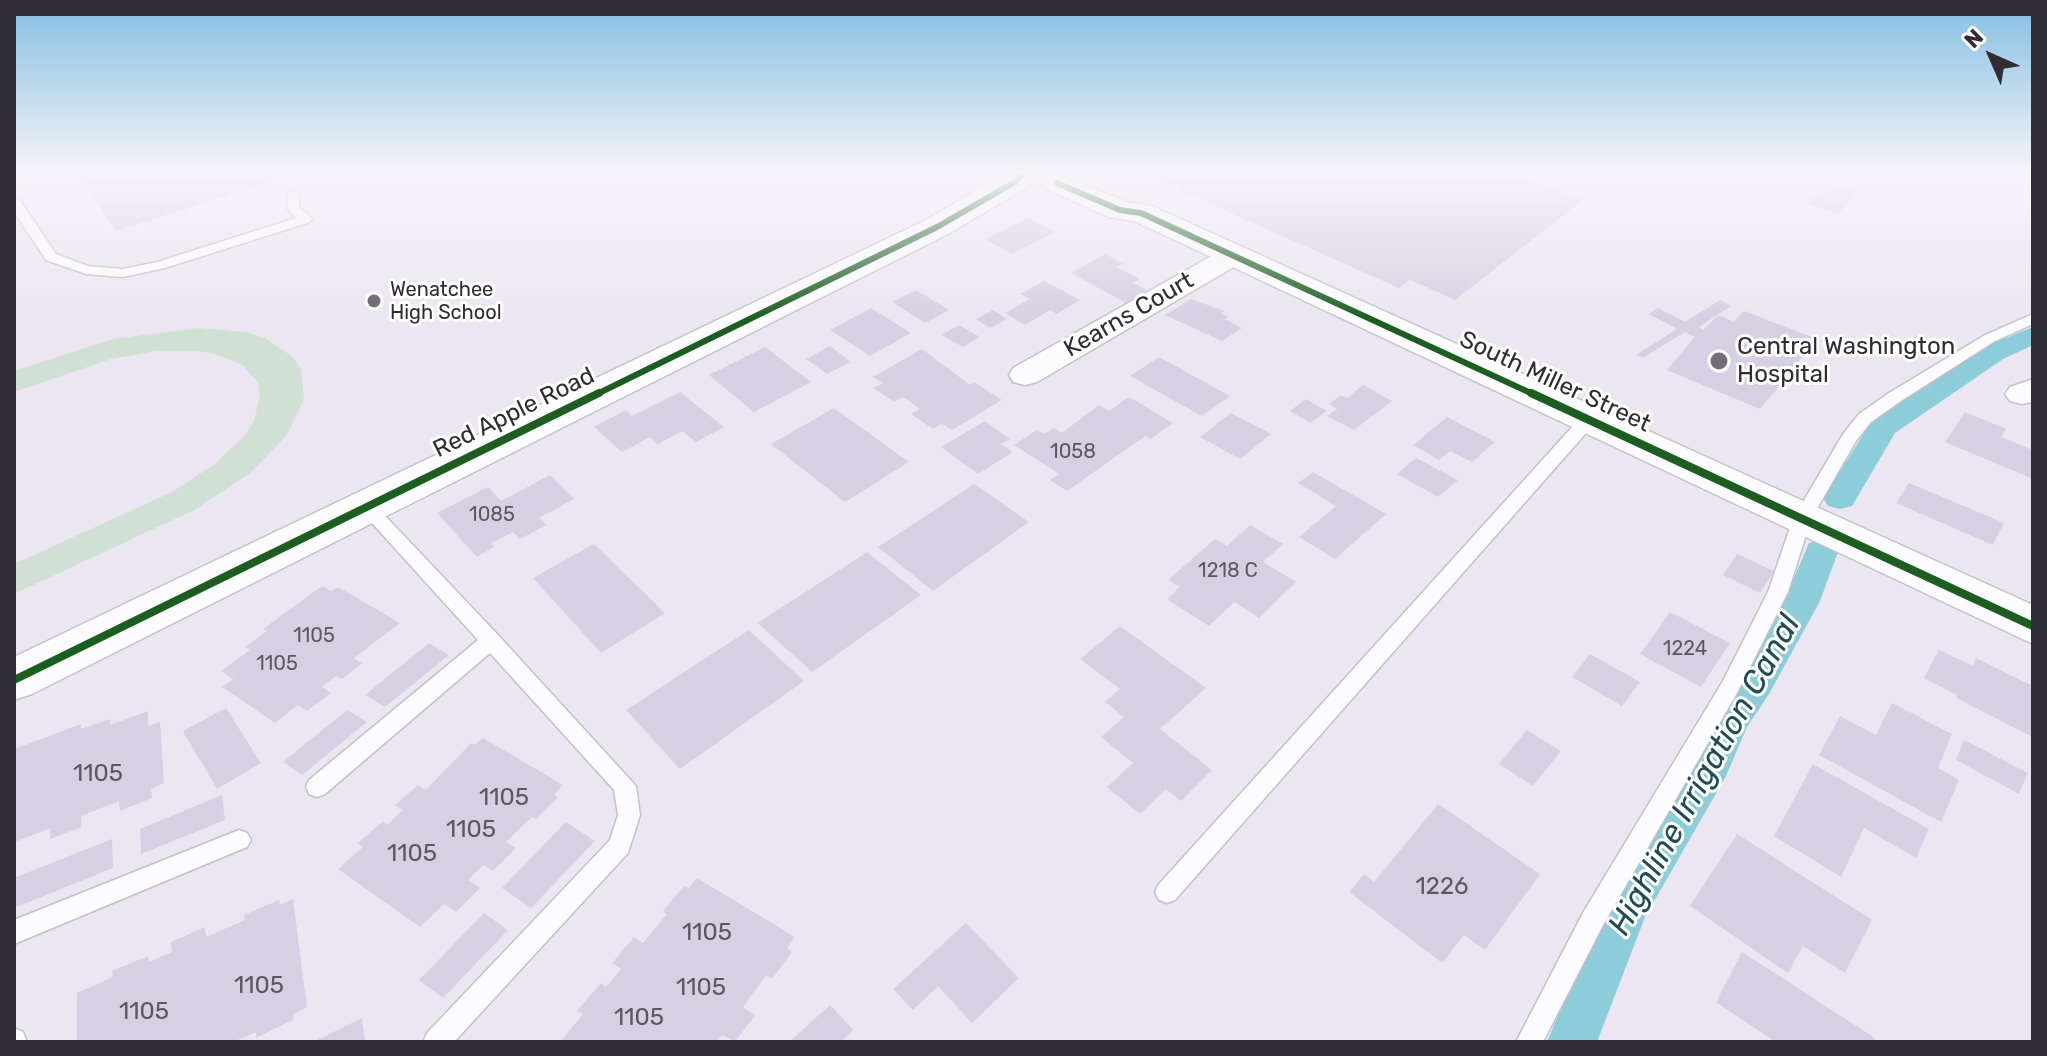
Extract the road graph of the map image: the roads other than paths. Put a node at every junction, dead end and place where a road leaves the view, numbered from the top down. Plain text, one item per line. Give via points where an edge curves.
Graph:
1 (26, 220) edge
2 (301, 220) edge
3 (949, 220) edge
4 (954, 220) edge
5 (1157, 220) edge
6 (937, 227) junction
7 (1234, 255) junction
8 (2033, 318) edge
9 (1025, 375) dead end
10 (1588, 420) junction
11 (367, 507) junction
12 (1805, 520) junction
13 (2033, 626) edge
14 (491, 640) junction
15 (14, 680) edge
16 (317, 787) dead end
17 (239, 840) dead end
18 (1167, 892) dead end
19 (14, 932) edge
20 (436, 1042) edge
21 (1529, 1042) edge

1 - 2 lane via 51,257 86,270 123,273
3 - 6 street, Red Apple Road
4 - 6 street, Red Apple Road
5 - 7 street, South Miller Street
6 - 11 street, Red Apple Road
7 - 9 street, Kearns Court
7 - 10 street, South Miller Street
8 - 12 lane via 1990,338 1865,418 1824,477
10 - 12 street, South Miller Street
10 - 18 lane
11 - 14 lane
11 - 15 street, Red Apple Road
12 - 13 street, South Miller Street
12 - 21 lane via 1778,592 1730,687 1593,919
14 - 16 lane
14 - 20 lane via 625,786 629,815 620,846
17 - 19 lane

